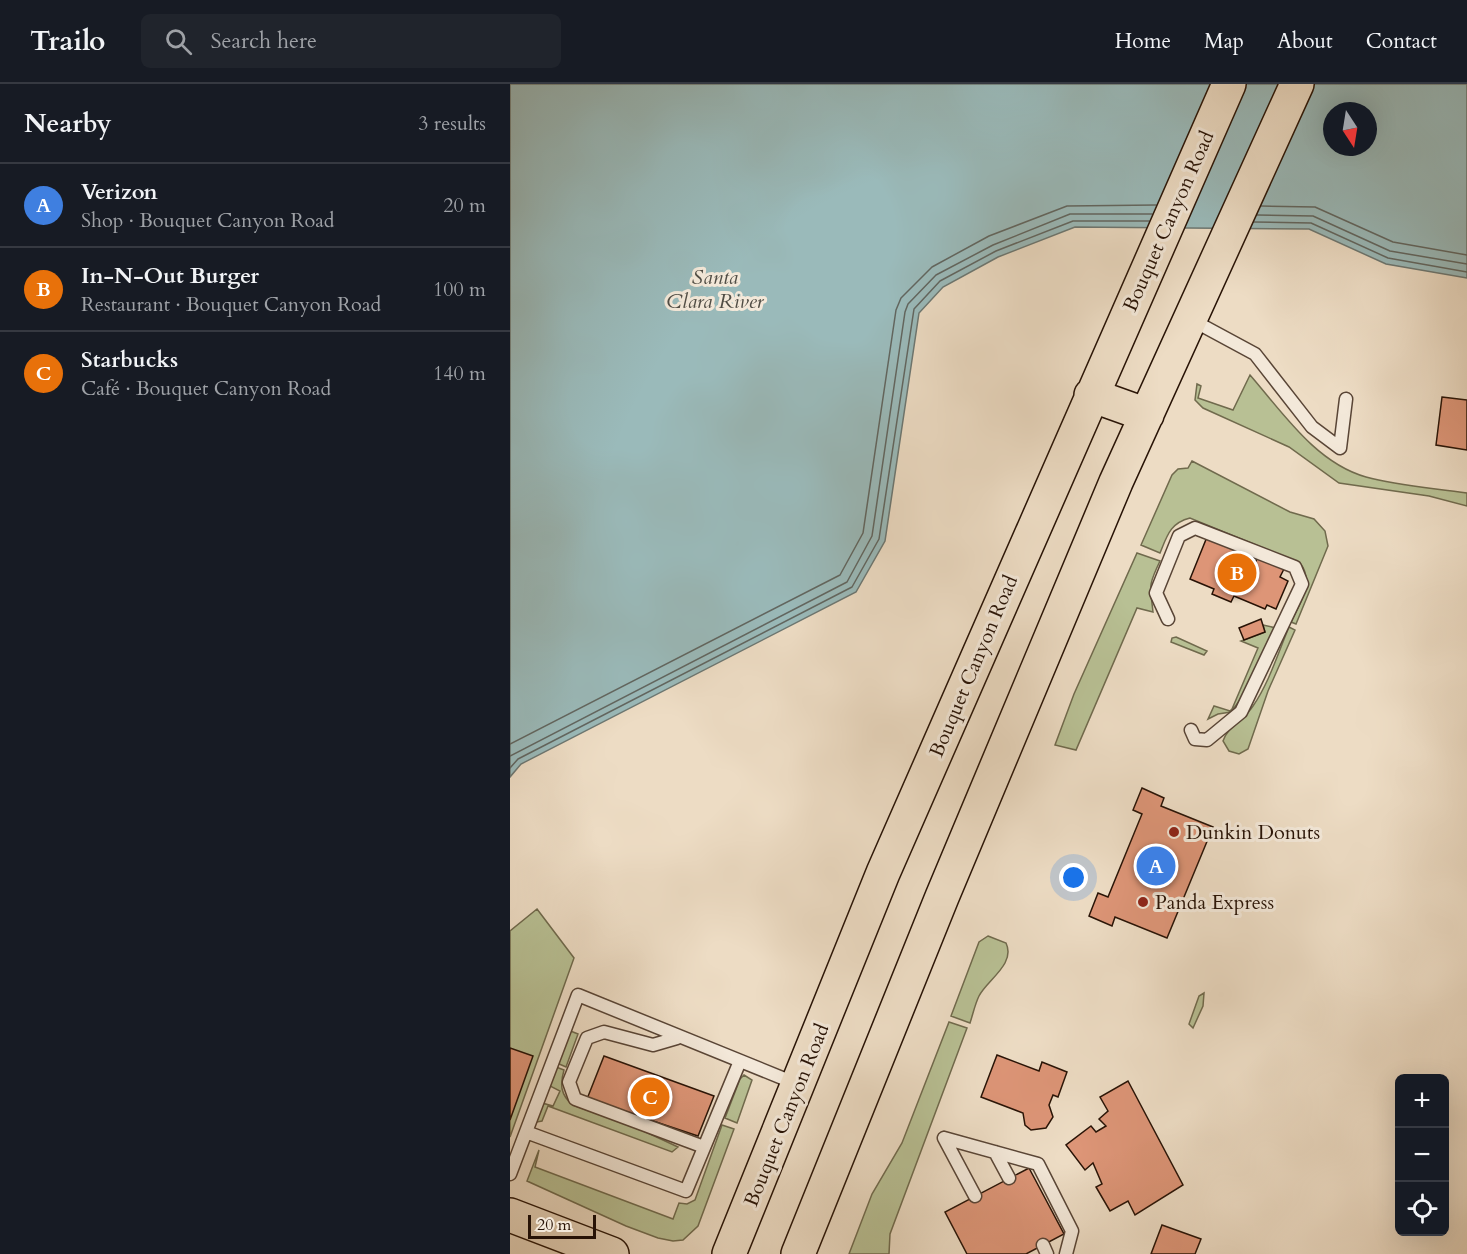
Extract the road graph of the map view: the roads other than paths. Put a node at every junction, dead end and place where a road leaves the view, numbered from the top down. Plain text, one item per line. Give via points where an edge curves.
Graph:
1 (1229, 84) edge
2 (1297, 84) edge
3 (1197, 307) junction
4 (1091, 395) junction
5 (1346, 399) dead end
6 (1147, 415) junction
7 (1168, 619) dead end
8 (1191, 730) dead end
9 (677, 1038) junction
10 (740, 1061) junction
11 (798, 1085) junction
12 (526, 1132) junction
13 (515, 1144) edge
14 (704, 1147) junction
15 (995, 1152) junction
16 (510, 1174) edge
17 (1009, 1178) dead end
18 (975, 1196) dead end
19 (510, 1215) edge
20 (612, 1254) edge
21 (729, 1254) edge
22 (798, 1254) edge
23 (1066, 1254) edge

1 - 4 main road, Bouquet Canyon Road
2 - 3 main road
3 - 5 lane via 1255,354 1312,427 1340,448
3 - 6 main road
4 - 6 main road
4 - 11 main road, Bouquet Canyon Road via 888,862
6 - 22 main road via 942,897
7 - 8 lane via 1156,593 1179,536 1195,528 1295,567 1302,584 1241,712 1207,740 1195,740
9 - 10 lane
9 - 12 lane via 578,995
9 - 14 lane via 653,1045 604,1032 587,1038 569,1082 575,1099
10 - 11 lane
10 - 14 lane
11 - 21 main road, Bouquet Canyon Road
12 - 13 lane
12 - 14 lane via 686,1191
13 - 16 lane
15 - 17 lane
15 - 18 lane via 944,1138
15 - 23 lane via 1038,1164 1072,1231
19 - 20 main road

